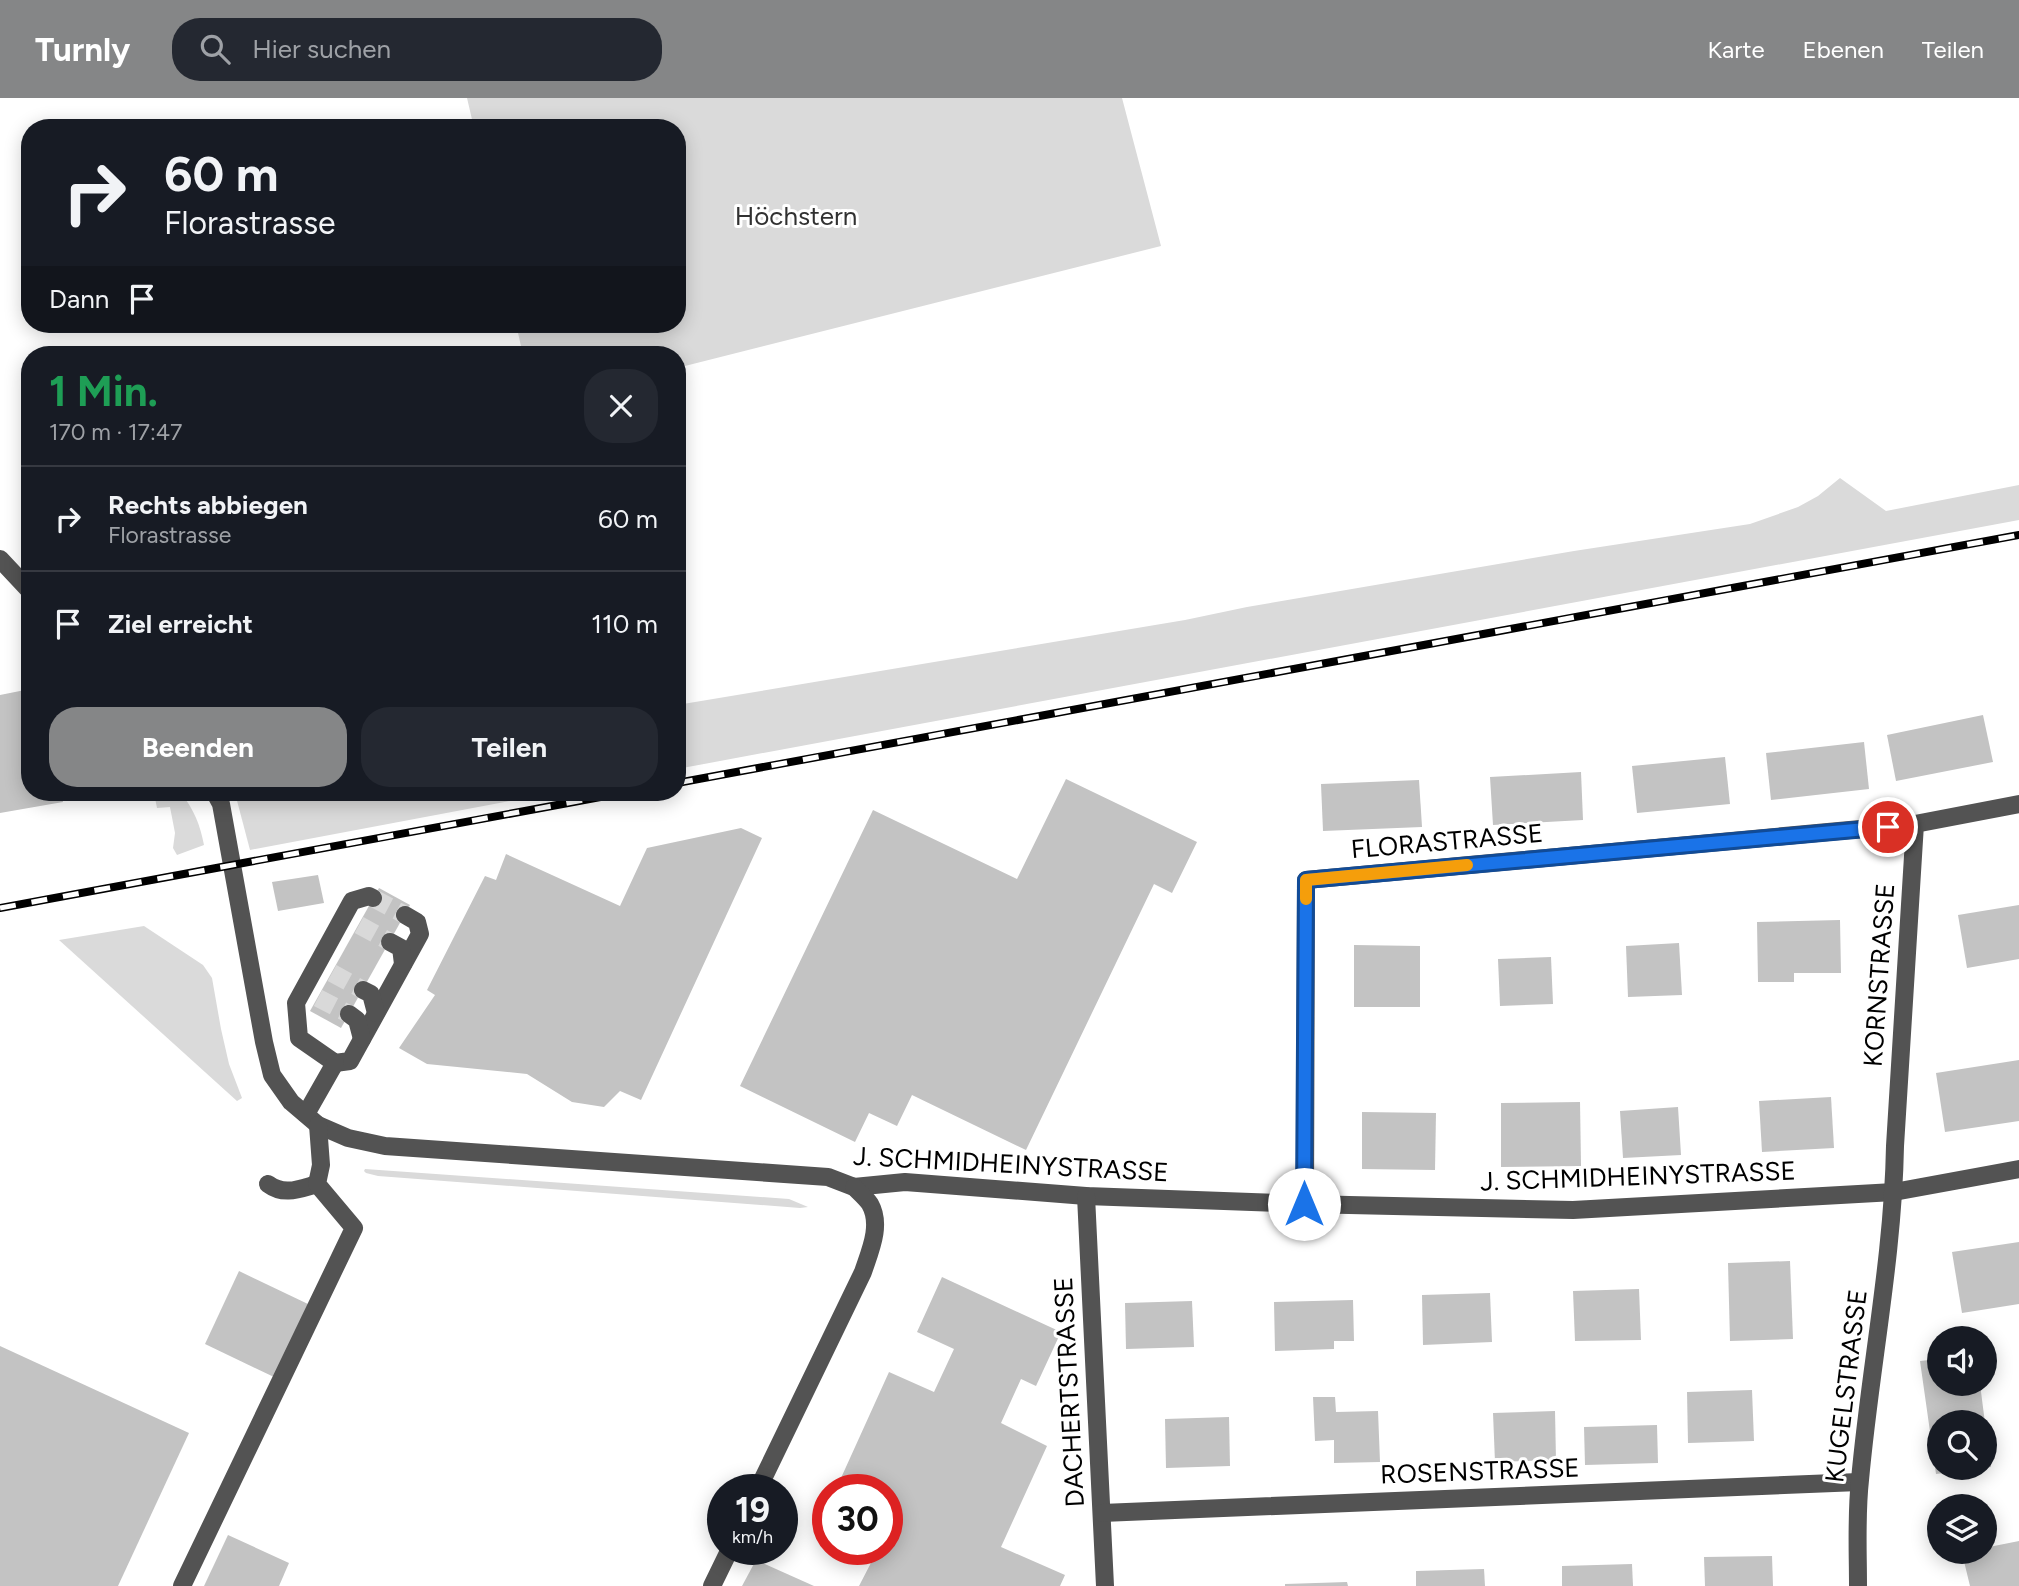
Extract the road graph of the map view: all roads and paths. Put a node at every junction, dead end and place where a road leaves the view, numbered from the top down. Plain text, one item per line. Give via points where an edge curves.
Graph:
1 (0, 559) edge
2 (21, 581) edge
3 (219, 801) edge
4 (2019, 804) edge
5 (1915, 824) junction
6 (373, 898) dead end
7 (405, 915) tunnel mouth
8 (359, 925) tunnel mouth
9 (338, 927) junction
10 (390, 942) tunnel mouth
11 (403, 964) junction
12 (332, 973) tunnel mouth
13 (311, 975) junction
14 (363, 990) tunnel mouth
15 (299, 997) junction
16 (318, 998) tunnel mouth
17 (376, 1013) junction
18 (349, 1014) tunnel mouth
19 (362, 1039) junction
20 (335, 1063) junction
21 (312, 1120) junction
22 (2019, 1169) edge
23 (268, 1184) dead end
24 (317, 1184) junction
25 (855, 1186) junction
26 (1894, 1192) junction
27 (1086, 1196) junction
28 (1304, 1204) junction
29 (765, 1474) edge
30 (1859, 1482) junction
31 (1102, 1513) junction
32 (722, 1565) edge
33 (182, 1586) edge
34 (712, 1586) edge
35 (1105, 1586) edge
36 (1858, 1586) edge

1 - 2 street
3 - 21 street, J. SCHMIDHEINYSTRASSE via 272,1075 291,1102
4 - 5 street
5 - 26 street, KORNSTRASSE
5 - 28 street, FLORASTRASSE via 1306,880
6 - 9 street via 352,901
7 - 11 street via 416,922 419,934
8 - 9 street
9 - 13 street
10 - 11 street via 401,948
11 - 17 street
12 - 13 street
13 - 15 street
14 - 17 street via 371,994
15 - 16 street
15 - 20 street via 299,1038
17 - 19 street
18 - 19 street via 357,1020
19 - 20 street via 350,1061
20 - 21 street
21 - 24 street via 321,1165
21 - 25 street, J. SCHMIDHEINYSTRASSE via 348,1138 385,1146 828,1177
22 - 26 street, J. SCHMIDHEINYSTRASSE
23 - 24 street via 291,1192
24 - 33 street via 354,1228
25 - 27 street, J. SCHMIDHEINYSTRASSE via 905,1182
25 - 29 street via 870,1203 876,1220 863,1272
26 - 28 street, J. SCHMIDHEINYSTRASSE via 1573,1210
26 - 30 street, KUGELSTRASSE
27 - 28 street, J. SCHMIDHEINYSTRASSE
27 - 31 street, DACHERTSTRASSE
30 - 31 street, ROSENSTRASSE
30 - 36 street, KUGELSTRASSE
31 - 35 street, DACHERTSTRASSE
32 - 34 street

